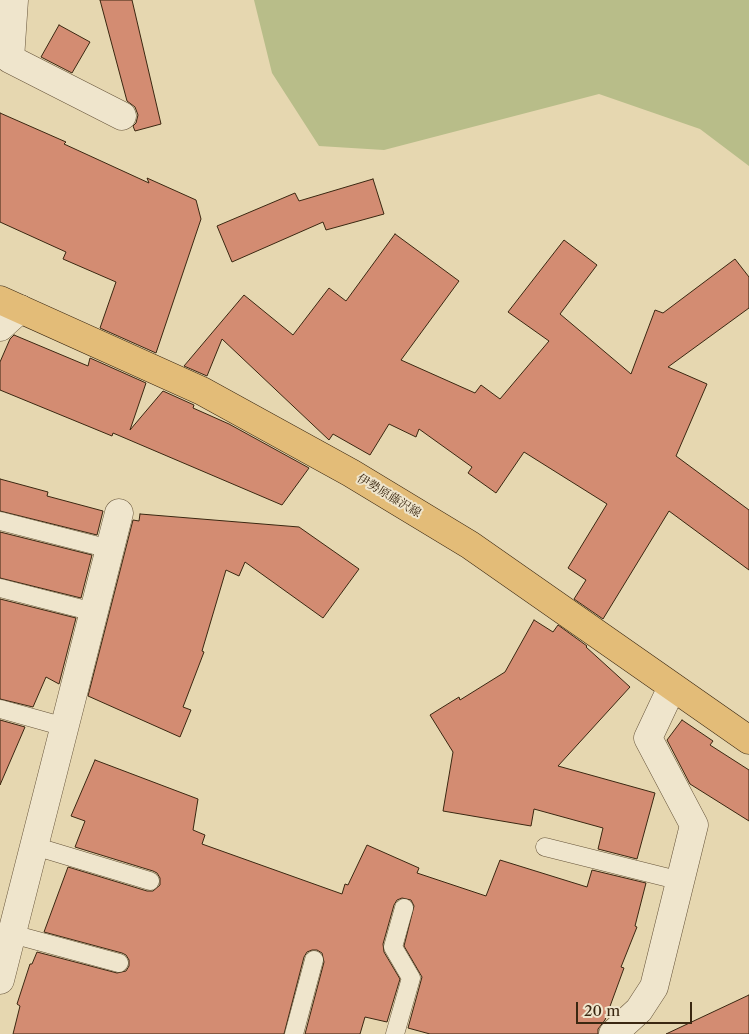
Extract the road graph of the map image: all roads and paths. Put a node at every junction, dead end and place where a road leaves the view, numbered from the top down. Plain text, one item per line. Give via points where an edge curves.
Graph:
1 (14, 0) edge
2 (122, 116) dead end
3 (10, 305) edge
4 (0, 327) edge
5 (119, 513) dead end
6 (0, 521) edge
7 (110, 548) junction
8 (0, 588) edge
9 (94, 612) junction
10 (672, 687) junction
11 (0, 709) edge
12 (65, 726) junction
13 (749, 740) edge
14 (34, 846) junction
15 (545, 847) dead end
16 (150, 881) dead end
17 (681, 881) junction
18 (404, 908) dead end
19 (12, 934) junction
20 (314, 960) dead end
21 (120, 963) dead end
22 (0, 980) edge
23 (294, 1034) edge
24 (396, 1034) edge
25 (613, 1034) edge

1 - 2 street via 10,59
3 - 4 street
3 - 10 main road, 伊勢原藤沢線 via 202,391 351,472 470,545
5 - 7 street
6 - 7 lane
7 - 9 street
8 - 9 lane
9 - 12 street
10 - 13 main road, 伊勢原藤沢線
10 - 17 street via 648,738 694,825
11 - 12 lane
12 - 14 street
14 - 16 lane
14 - 19 street
15 - 17 lane
17 - 25 street via 654,987 639,1010
18 - 24 lane via 393,947 411,978
19 - 21 lane
19 - 22 street
20 - 23 lane

